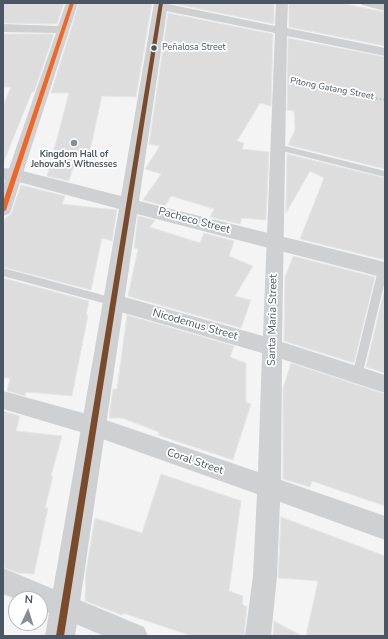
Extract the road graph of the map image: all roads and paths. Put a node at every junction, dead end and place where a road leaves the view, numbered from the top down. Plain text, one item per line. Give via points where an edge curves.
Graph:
1 (72, 3) edge
2 (282, 3) edge
3 (366, 3) edge
4 (160, 5) edge
5 (385, 7) edge
6 (3, 28) edge
7 (64, 30) junction
8 (281, 31) junction
9 (385, 52) edge
10 (280, 79) junction
11 (385, 100) edge
12 (277, 147) junction
13 (9, 174) edge
14 (385, 174) edge
15 (130, 204) junction
16 (3, 210) edge
17 (274, 243) junction
18 (384, 268) edge
19 (3, 272) edge
20 (114, 302) junction
21 (272, 347) junction
22 (357, 376) junction
23 (384, 384) edge
24 (3, 400) edge
25 (94, 426) junction
26 (269, 488) junction
27 (385, 528) edge
28 (3, 581) edge
29 (65, 607) junction
30 (60, 636) edge
31 (135, 636) edge
32 (258, 636) edge

1 - 7 street
2 - 8 street, Santa Maria Street
3 - 5 street
4 - 8 street
4 - 15 street
6 - 7 street
7 - 13 street
8 - 9 street
8 - 10 street, Santa Maria Street
10 - 11 path, Pitong Gatang Street
10 - 12 street, Santa Maria Street
12 - 14 lane
12 - 17 street, Santa Maria Street
13 - 15 street, Pacheco Street
13 - 16 street
15 - 17 street, Pacheco Street
15 - 20 street
17 - 18 street, Pacheco Street
17 - 21 street, Santa Maria Street
18 - 22 lane
19 - 20 lane, Nicodemus Street
20 - 21 street, Nicodemus Street
20 - 25 street
21 - 22 street, Nicodemus Street
21 - 26 street, Santa Maria Street
22 - 23 street, Nicodemus Street
24 - 25 street, Coral Street
25 - 26 street, Coral Street
25 - 29 street
26 - 27 street, Coral Street
26 - 32 street, Santa Maria Street via 265,576
28 - 29 street
29 - 30 street
29 - 31 street

